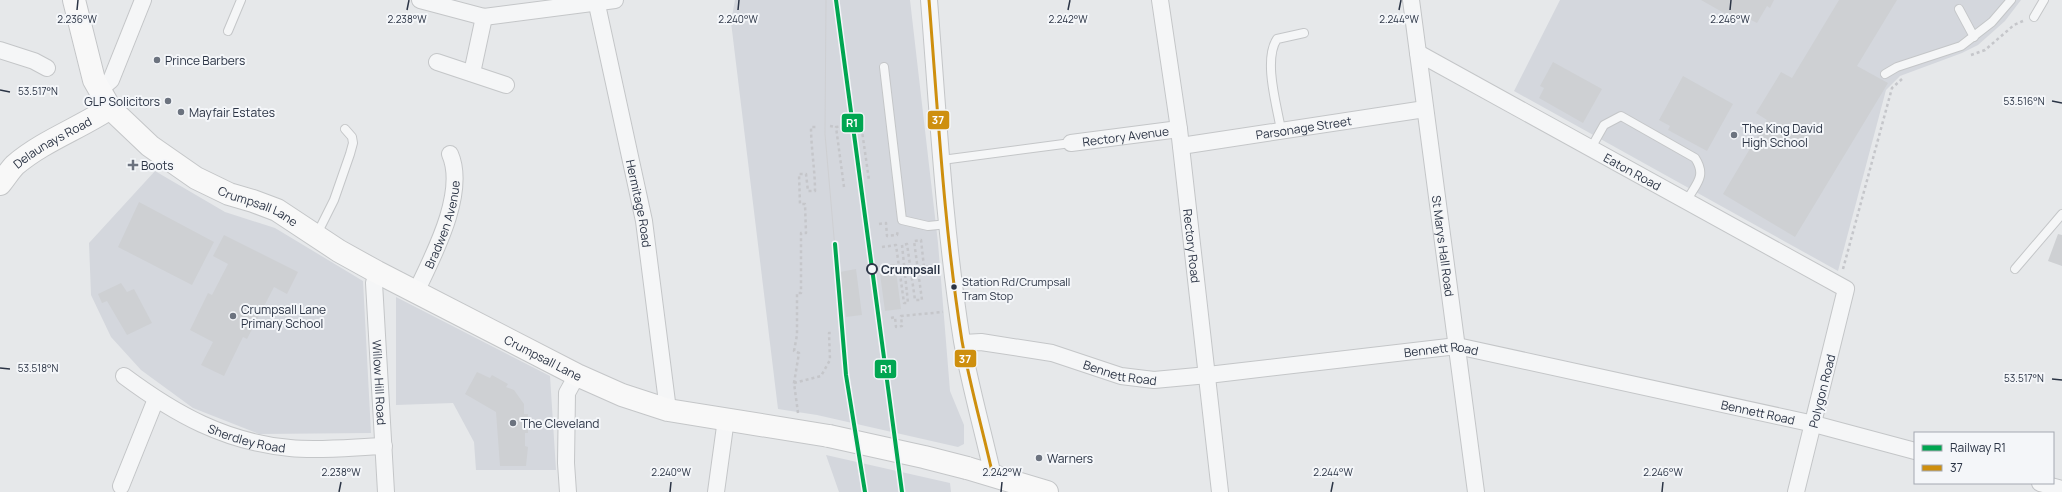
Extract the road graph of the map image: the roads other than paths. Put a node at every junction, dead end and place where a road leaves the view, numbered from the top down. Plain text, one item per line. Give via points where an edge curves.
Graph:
1 (74, 0) edge
2 (143, 0) edge
3 (241, 0) edge
4 (420, 0) edge
5 (615, 0) edge
6 (929, 0) edge
7 (1160, 0) edge
8 (1411, 0) edge
9 (2011, 0) edge
10 (2044, 0) edge
11 (596, 2) edge
12 (1959, 9) dead end
13 (484, 17) junction
14 (2034, 17) road end
15 (228, 31) dead end
16 (1304, 33) dead end
17 (1974, 37) junction
18 (0, 50) edge
19 (1418, 53) junction
20 (437, 62) dead end
21 (47, 68) dead end
22 (884, 68) dead end
23 (472, 73) junction
24 (1885, 74) dead end
25 (506, 85) dead end
26 (99, 90) junction
27 (110, 108) junction
28 (1425, 109) junction
29 (345, 129) dead end
30 (1179, 129) junction
31 (1280, 130) junction
32 (1071, 143) joint
33 (1181, 146) junction
34 (1591, 148) junction
35 (450, 154) dead end
36 (942, 160) junction
37 (0, 184) edge
38 (1687, 200) junction
39 (2062, 214) edge
40 (948, 224) junction
41 (316, 235) junction
42 (2015, 268) dead end
43 (377, 272) junction
44 (1843, 287) joint
45 (416, 292) junction
46 (962, 343) junction
47 (1457, 346) junction
48 (577, 375) junction
49 (1208, 375) junction
50 (124, 376) dead end
51 (156, 400) junction
52 (668, 410) junction
53 (726, 419) junction
54 (1814, 424) junction
55 (384, 446) junction
56 (1914, 451) edge
57 (993, 476) junction
58 (2044, 484) edge
59 (121, 486) dead end
60 (2062, 489) edge
61 (386, 492) edge
62 (568, 492) edge
63 (716, 492) edge
64 (1047, 492) edge
65 (1220, 492) edge
66 (1476, 492) edge
67 (1796, 492) edge

1 - 26 street, Crumpsall Lane via 89,65
2 - 26 street via 111,80
3 - 15 lane
4 - 13 street
5 - 11 street
6 - 36 street
7 - 30 street, Rectory Road
8 - 19 street, St Marys Hall Road
9 - 17 lane via 1992,22
10 - 14 lane
11 - 13 street
11 - 52 street, Hermitage Road via 644,221
12 - 17 lane
13 - 23 street
16 - 31 lane via 1277,39 1272,50 1271,66
17 - 24 lane via 1961,46 1897,67
18 - 21 street via 28,58
19 - 28 street, St Marys Hall Road
19 - 34 street, Eaton Road
20 - 23 street
22 - 40 lane via 902,220 928,226
23 - 25 street
26 - 27 street, Crumpsall Lane
27 - 37 street, Delaunays Road via 41,147 15,166
27 - 41 street, Crumpsall Lane via 150,146 196,178 229,194 277,210
28 - 31 street, Parsonage Street
28 - 47 street, St Marys Hall Road
29 - 41 lane via 352,137 352,148 334,200
30 - 32 street, Rectory Avenue
30 - 33 street, Rectory Road
31 - 33 street, Parsonage Street
32 - 36 lane
33 - 49 street, Rectory Road
34 - 38 street, Eaton Road
34 - 38 lane via 1604,125 1621,116 1695,158 1701,173
35 - 45 street, Bradwen Avenue via 455,170 448,218 443,235
36 - 40 street
38 - 44 street, Eaton Road
39 - 42 lane
40 - 46 street
41 - 43 street, Crumpsall Lane
43 - 45 street, Crumpsall Lane
43 - 55 street, Willow Hill Road via 374,283
44 - 54 street, Polygon Road
45 - 48 street, Crumpsall Lane
46 - 49 street, Bennett Road via 981,342 1052,353 1121,376 1154,380
46 - 57 street
47 - 49 street, Bennett Road
47 - 54 street, Bennett Road
47 - 66 street, St Marys Hall Road
48 - 52 street, Crumpsall Lane via 622,395
48 - 62 street via 567,393
49 - 65 street, Rectory Road
50 - 51 street, Sherdley Road
51 - 55 street, Sherdley Road via 204,426 235,438 264,444 317,449
51 - 59 street
52 - 53 street, Crumpsall Lane
53 - 57 street, Crumpsall Lane, bridge via 829,436 924,457
53 - 63 street
54 - 56 street, Bennett Road
54 - 67 street, Polygon Road
55 - 61 street, Willow Hill Road
57 - 64 street, Crumpsall Lane
58 - 60 street

